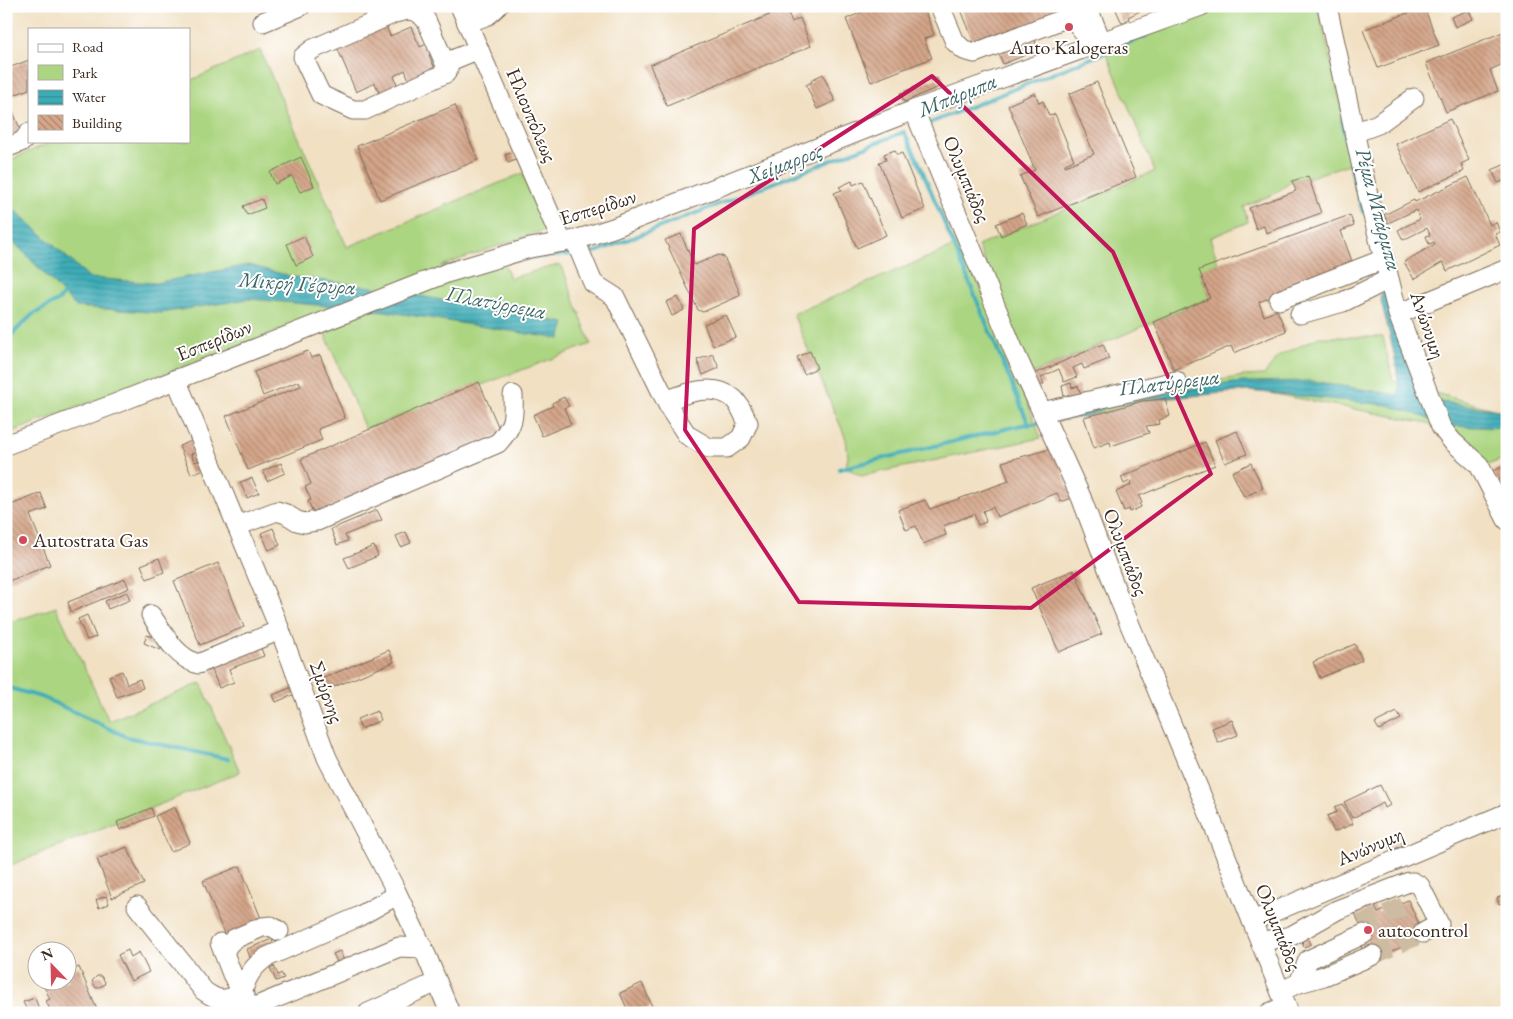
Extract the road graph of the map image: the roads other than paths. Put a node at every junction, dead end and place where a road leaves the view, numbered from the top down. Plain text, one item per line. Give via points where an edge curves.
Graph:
1 (301, 6) edge
2 (498, 6) edge
3 (940, 6) edge
4 (1087, 6) edge
5 (1201, 6) edge
6 (1327, 6) edge
7 (1069, 11) edge
8 (464, 14) edge
9 (264, 22) dead end
10 (1099, 44) junction
11 (479, 49) junction
12 (445, 63) junction
13 (1414, 98) dead end
14 (914, 110) junction
15 (1354, 133) junction
16 (28, 134) edge
17 (6, 148) edge
18 (568, 241) junction
19 (1384, 259) junction
20 (1507, 269) edge
21 (1389, 279) junction
22 (1279, 300) dead end
23 (1300, 314) dead end
24 (1398, 314) junction
25 (176, 379) junction
26 (1176, 381) dead end
27 (513, 395) dead end
28 (666, 401) dead end
29 (1042, 412) junction
30 (6, 445) edge
31 (1507, 520) edge
32 (237, 526) junction
33 (151, 615) dead end
34 (280, 630) junction
35 (1507, 813) edge
36 (397, 895) junction
37 (137, 906) dead end
38 (1252, 921) junction
39 (1362, 930) tunnel mouth
40 (279, 931) dead end
41 (1422, 933) tunnel mouth
42 (1261, 944) junction
43 (422, 948) junction
44 (1373, 954) tunnel mouth
45 (437, 982) junction
46 (1299, 983) junction
47 (246, 1005) edge
48 (1281, 1006) edge
49 (368, 1013) edge
50 (450, 1013) edge

1 - 9 street
2 - 8 street via 488,15
3 - 7 street via 955,42 964,50 975,53
4 - 10 street
5 - 10 street, Εσπερίδων
6 - 15 street, Ανώνυμη
7 - 10 street
8 - 11 street, Ηλιουπόλεως
10 - 14 street, Εσπερίδων
11 - 12 street
11 - 18 street, Ηλιουπόλεως
12 - 12 street via 448,69 442,76 365,110 352,110 321,95 303,58 312,49 408,10 418,12 426,20
13 - 15 street via 1378,124
14 - 18 street, Εσπερίδων via 641,218
14 - 29 street, Ολυμπιάδος
15 - 19 street, Ανώνυμη
16 - 17 street via 23,141
18 - 25 street, Εσπερίδων via 530,248 447,272
18 - 28 street, Ηλιουπόλεως via 593,283 615,297
19 - 21 street, Ανώνυμη
19 - 22 street
20 - 24 street
21 - 23 street via 1342,302
21 - 24 street, Ανώνυμη
24 - 31 street, Ανώνυμη via 1441,427 1479,465
25 - 30 street, Εσπερίδων
25 - 32 street, Σμύρνης
26 - 29 street
27 - 32 street via 514,415 509,430 498,443 318,522 297,521 277,511
29 - 38 street, Ολυμπιάδος via 1081,497 1120,602
32 - 34 street, Σμύρνης
33 - 34 street via 176,652 189,662 198,664
34 - 36 street, Σμύρνης via 328,758
35 - 38 street, Ανώνυμη
36 - 43 street, Σμύρνης
36 - 47 street via 358,917 256,964 248,975
37 - 47 street via 204,991 215,999
38 - 42 street, Ολυμπιάδος
39 - 46 street via 1306,962
40 - 47 street via 271,926 262,927 222,948
41 - 42 street via 1439,924 1420,905 1420,886 1409,882 1337,910 1291,936
42 - 48 street, Ολυμπιάδος
43 - 45 street, Σμύρνης
43 - 47 street via 399,947
44 - 46 street via 1324,976
45 - 49 street
45 - 50 street, Σμύρνης
46 - 48 street

